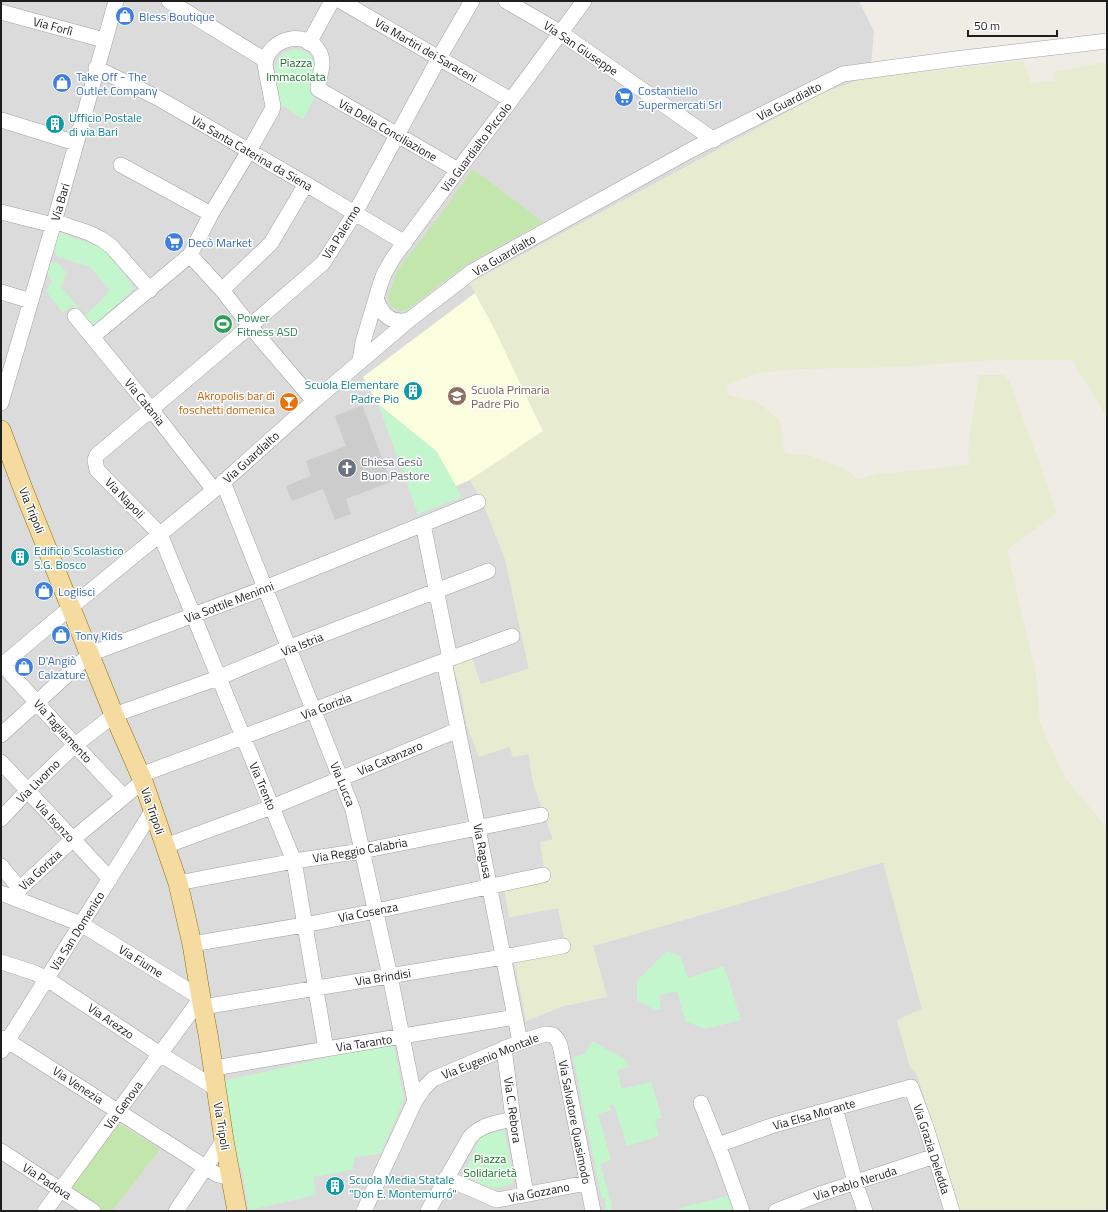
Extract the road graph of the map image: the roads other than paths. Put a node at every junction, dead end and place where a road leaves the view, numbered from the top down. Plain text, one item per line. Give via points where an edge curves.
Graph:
1 (116, 1) edge
2 (169, 1) edge
3 (332, 1) edge
4 (341, 1) edge
5 (472, 1) edge
6 (506, 1) edge
7 (584, 1) edge
8 (1, 12) edge
9 (561, 33) junction
10 (104, 40) junction
11 (1107, 41) edge
12 (309, 43) junction
13 (439, 58) junction
14 (265, 60) junction
15 (96, 68) junction
16 (511, 100) junction
17 (1, 120) edge
18 (397, 134) junction
19 (714, 140) junction
20 (76, 143) junction
21 (250, 151) junction
22 (121, 165) dead end
23 (458, 170) junction
24 (306, 184) junction
25 (1, 212) edge
26 (354, 212) junction
27 (211, 214) junction
28 (54, 223) junction
29 (405, 243) junction
30 (190, 255) junction
31 (150, 290) junction
32 (222, 290) junction
33 (1, 292) edge
34 (376, 298) junction
35 (31, 301) junction
36 (75, 316) dead end
37 (409, 320) junction
38 (250, 326) junction
39 (92, 337) junction
40 (360, 361) junction
41 (314, 401) junction
42 (1, 403) edge
43 (151, 409) junction
44 (1, 430) edge
45 (95, 460) joint
46 (218, 486) junction
47 (478, 502) dead end
48 (423, 524) junction
49 (160, 534) junction
50 (488, 571) dead end
51 (265, 588) junction
52 (437, 591) junction
53 (71, 606) junction
54 (193, 616) junction
55 (512, 636) dead end
56 (288, 648) junction
57 (90, 654) junction
58 (447, 660) junction
59 (2, 666) edge
60 (218, 678) junction
61 (37, 703) junction
62 (314, 711) junction
63 (114, 715) junction
64 (458, 730) junction
65 (1, 735) edge
66 (243, 738) junction
67 (75, 745) junction
68 (1, 762) edge
69 (141, 778) junction
70 (341, 779) junction
71 (27, 791) junction
72 (123, 796) junction
73 (272, 808) junction
74 (153, 810) junction
75 (541, 815) dead end
76 (1, 820) edge
77 (478, 828) junction
78 (73, 840) junction
79 (165, 846) junction
80 (362, 851) junction
81 (294, 861) junction
82 (1, 866) edge
83 (543, 875) dead end
84 (110, 879) junction
85 (178, 883) junction
86 (489, 887) junction
87 (11, 893) edge
88 (376, 911) junction
89 (82, 924) junction
90 (304, 925) junction
91 (192, 944) junction
92 (563, 946) dead end
93 (503, 957) junction
94 (1, 962) edge
95 (390, 976) junction
96 (47, 979) junction
97 (316, 988) junction
98 (202, 1003) junction
99 (515, 1017) junction
100 (553, 1035) joint
101 (403, 1037) junction
102 (520, 1042) junction
103 (3, 1043) edge
104 (504, 1048) junction
105 (326, 1049) junction
106 (160, 1054) junction
107 (214, 1068) junction
108 (911, 1087) joint
109 (217, 1089) junction
110 (415, 1101) junction
111 (701, 1103) dead end
112 (834, 1108) junction
113 (118, 1111) junction
114 (513, 1119) junction
115 (224, 1140) junction
116 (718, 1145) junction
117 (1, 1151) edge
118 (935, 1156) junction
119 (206, 1168) junction
120 (230, 1175) junction
121 (446, 1178) junction
122 (587, 1182) junction
123 (855, 1182) junction
124 (61, 1189) junction
125 (526, 1194) junction
126 (947, 1209) edge
127 (45, 1211) edge
128 (93, 1211) edge
129 (176, 1211) edge
130 (237, 1211) edge
131 (365, 1211) edge
132 (428, 1211) edge
133 (593, 1211) edge
134 (742, 1211) edge
135 (776, 1211) edge
136 (865, 1211) edge

1 - 10 street, Via Bari
2 - 14 street
3 - 12 street
4 - 13 street, Via Martiri dei Saraceni
5 - 13 street, Via Palermo
6 - 9 street, Via San Giuseppe
7 - 9 street, Via Guardialto Piccolo
8 - 10 street, Via Forlì
9 - 16 street, Via Guardialto Piccolo
9 - 19 street, Via San Giuseppe
10 - 15 street, Via Bari
11 - 19 street, Via Guardialto via 843,74
12 - 14 street via 294,39 285,40 271,49
12 - 18 street, Via Della Conciliazione via 314,46 322,61 318,90
13 - 16 street, Via Martiri dei Saraceni
13 - 18 street, Via Palermo
14 - 21 street via 273,106
15 - 20 street, Via Bari
15 - 21 street, Via Santa Caterina da Siena via 158,98
16 - 23 street, Via Guardialto Piccolo
17 - 20 street
18 - 23 street, Via Della Conciliazione
18 - 26 street, Via Palermo
19 - 37 street, Via Guardialto via 474,271
20 - 28 street, Via Bari
21 - 24 street, Via Santa Caterina da Siena
21 - 27 street
22 - 27 street
23 - 29 street, Via Guardialto Piccolo
24 - 26 street, Via Santa Caterina da Siena
24 - 32 street via 271,243
25 - 28 street
26 - 29 street, Via Santa Caterina da Siena
26 - 38 street, Via Palermo via 323,263
27 - 30 street
28 - 31 street via 101,239 111,246
28 - 35 street, Via Bari
29 - 34 street, Via Guardialto Piccolo via 384,274
30 - 31 street
30 - 32 street
31 - 39 street
32 - 38 street
33 - 35 street
34 - 37 street via 380,309 387,317 401,322
34 - 40 street, Via Guardialto Piccolo
35 - 42 street, Via Bari
36 - 39 street, Via Catania
37 - 40 street, Via Guardialto
38 - 41 street
38 - 43 street, Via Palermo
39 - 43 street, Via Catania
40 - 41 street, Via Guardialto
41 - 46 street, Via Guardialto
43 - 45 street, Via Palermo via 97,455
43 - 46 street, Via Catania
44 - 53 main road, Via Tripoli
45 - 49 street, Via Napoli via 97,470
46 - 49 street, Via Guardialto
46 - 51 street, Via Lucca
47 - 48 street, Via Sottile Meninni
48 - 51 street, Via Sottile Meninni
48 - 52 street, Via Ragusa
49 - 53 street, Via Guardialto
49 - 54 street, Via Trento
50 - 52 street, Via Istria
51 - 54 street, Via Sottile Meninni
51 - 56 street, Via Lucca
52 - 56 street, Via Istria
52 - 58 street, Via Ragusa
53 - 57 main road, Via Tripoli
53 - 59 street, Via Guardialto
54 - 57 street, Via Sottile Meninni
54 - 60 street, Via Trento
55 - 58 street, Via Gorizia
56 - 60 street, Via Istria
56 - 62 street, Via Lucca
57 - 61 street, Via Sottile Meninni
57 - 63 main road, Via Tripoli
58 - 62 street, Via Gorizia
58 - 64 street, Via Ragusa
59 - 61 street, Via Tagliamento
60 - 63 street, Via Istria
60 - 66 street, Via Trento
61 - 65 street, Via Sottile Meninni
61 - 67 street, Via Tagliamento
62 - 66 street, Via Gorizia
62 - 70 street, Via Lucca
63 - 67 street, Via Livorno
63 - 69 main road, Via Tripoli
64 - 70 street, Via Catanzaro
64 - 77 street, Via Ragusa
66 - 69 street, Via Gorizia
66 - 73 street, Via Trento
67 - 71 street, Via Livorno
67 - 72 street, Via Tagliamento
68 - 71 street, Via Isonzo
69 - 72 street, Via Gorizia
69 - 74 main road, Via Tripoli
70 - 73 street, Via Catanzaro
70 - 80 street, Via Lucca via 353,810
71 - 76 street, Via Livorno
71 - 78 street, Via Isonzo
72 - 78 street, Via Gorizia
73 - 79 street, Via Catanzaro
73 - 81 street, Via Trento
74 - 79 main road, Via Tripoli
74 - 84 street, Via San Domenico
75 - 77 street, Via Reggio Calabria
77 - 80 street, Via Reggio Calabria
77 - 86 street, Via Ragusa
78 - 84 street, Via Isonzo
78 - 87 street, Via Gorizia
79 - 85 main road, Via Tripoli
80 - 81 street, Via Reggio Calabria
80 - 88 street, Via Lucca
81 - 85 street, Via Reggio Calabria
81 - 90 street, Via Trento
82 - 87 street
83 - 86 street, Via Cosenza
84 - 89 street, Via San Domenico
85 - 91 main road, Via Tripoli
86 - 88 street, Via Cosenza
86 - 93 street, Via Ragusa
87 - 89 street, Via Fiume
88 - 90 street, Via Cosenza
88 - 95 street, Via Lucca
89 - 96 street, Via San Domenico
89 - 98 street, Via Fiume
90 - 91 street, Via Cosenza
90 - 97 street, Via Trento
91 - 98 main road, Via Tripoli
92 - 93 street, Via Brindisi
93 - 95 street, Via Brindisi
93 - 99 street, Via Ragusa
94 - 96 street, Via Arezzo
95 - 97 street, Via Brindisi
95 - 101 street, Via Lucca
96 - 103 street, Via San Domenico
96 - 106 street, Via Arezzo
97 - 98 street, Via Brindisi
97 - 105 street, Via Trento
98 - 106 street, Via Genova
98 - 107 main road, Via Tripoli
99 - 101 street, Via Taranto
99 - 102 street, Via Ragusa
100 - 102 street, Via Eugenio Montale via 545,1034
100 - 122 street, Via Salvatore Quasimodo via 560,1045
101 - 105 street, Via Taranto
101 - 110 street, Via Lucca
102 - 104 street, Via Eugenio Montale
103 - 113 street, Via Venezia
104 - 110 street, Via Eugenio Montale via 433,1079
104 - 114 street, Via C. Rebora
105 - 107 street, Via Taranto
106 - 109 street, Via Arezzo
106 - 113 street, Via Genova
107 - 109 main road, Via Tripoli
108 - 112 street, Via Elsa Morante
108 - 118 street, Via Grazia Deledda
109 - 115 main road, Via Tripoli
110 - 131 street, Via Eugenio Montale
111 - 116 street
112 - 116 street, Via Elsa Morante via 774,1125
112 - 123 street
113 - 119 street, Via Venezia
113 - 124 street, Via Genova
114 - 121 street via 483,1126 476,1131
114 - 125 street, Via C. Rebora
115 - 119 street
115 - 120 main road, Via Tripoli
116 - 134 street
117 - 124 street, Via Padova
118 - 123 street, Via Pablo Neruda
118 - 126 street, Via Grazia Deledda
119 - 120 street, Via Venezia via 216,1174
119 - 129 street
120 - 130 main road, Via Tripoli
121 - 125 street, Via Gozzano via 497,1200
121 - 132 street
122 - 125 street, Via Gozzano
122 - 133 street, Via Salvatore Quasimodo
123 - 135 street, Via Pablo Neruda
123 - 136 street
124 - 127 street, Via Genova
124 - 128 street, Via Padova

